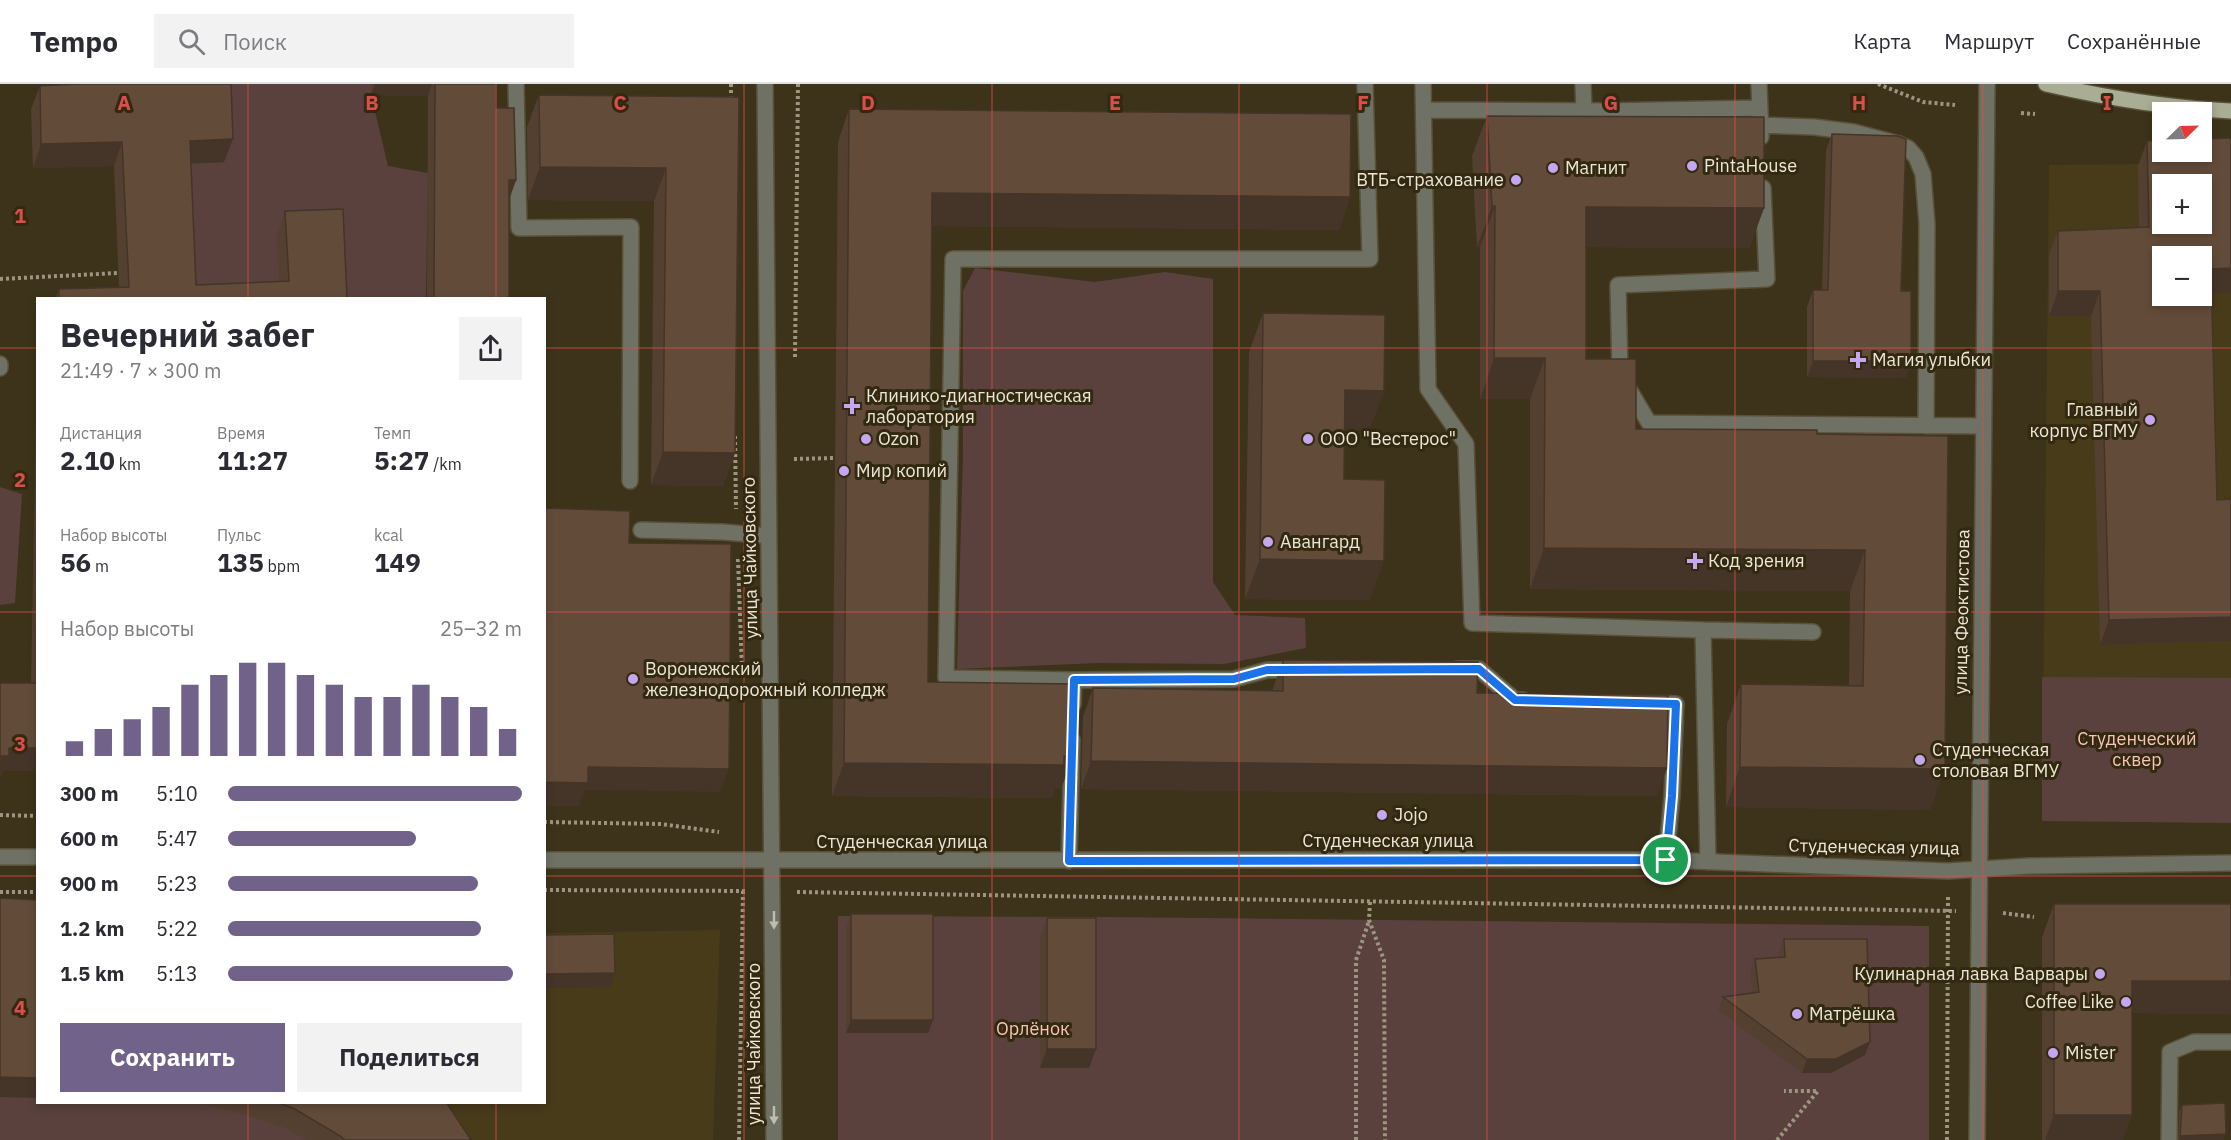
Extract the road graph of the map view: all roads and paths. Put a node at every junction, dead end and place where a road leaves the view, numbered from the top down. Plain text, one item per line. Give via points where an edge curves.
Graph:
1 (516, 84) edge
2 (730, 84) edge
3 (765, 84) edge
4 (1365, 84) edge
5 (1423, 84) edge
6 (1583, 84) edge
7 (1759, 84) edge
8 (1878, 84) edge
9 (1987, 84) edge
10 (2046, 84) edge
11 (1955, 105) dead end
12 (731, 108) edge
13 (1760, 108) junction
14 (1425, 110) junction
15 (1584, 111) junction
16 (2231, 111) edge
17 (2021, 113) dead end
18 (2035, 114) dead end
19 (1761, 125) junction
20 (1762, 155) edge
21 (1762, 178) edge
22 (118, 273) dead end
23 (0, 279) edge
24 (1926, 426) junction
25 (1984, 426) junction
26 (735, 427) edge
27 (836, 458) dead end
28 (794, 459) dead end
29 (630, 481) dead end
30 (642, 530) dead end
31 (736, 533) junction
32 (769, 536) junction
33 (1703, 630) junction
34 (1813, 633) dead end
35 (1444, 669) edge
36 (1314, 670) edge
37 (742, 673) dead end
38 (1074, 680) junction
39 (1538, 701) edge
40 (1630, 703) edge
41 (0, 815) edge
42 (36, 816) edge
43 (0, 857) edge
44 (36, 857) edge
45 (546, 860) edge
46 (1666, 860) junction
47 (773, 861) junction
48 (1069, 861) junction
49 (1708, 862) junction
50 (2231, 863) edge
51 (1980, 868) junction
52 (546, 890) edge
53 (743, 891) junction
54 (773, 891) junction
55 (0, 892) edge
56 (36, 892) edge
57 (1370, 902) junction
58 (1370, 920) junction
59 (2231, 1042) edge
60 (1784, 1091) dead end
61 (739, 1140) edge
62 (774, 1140) edge
63 (1356, 1140) edge
64 (1385, 1140) edge
65 (1778, 1140) edge
66 (1947, 1140) edge
67 (1977, 1140) edge
68 (2169, 1140) edge

1 - 29 street via 519,228 631,227
2 - 12 path
3 - 32 street, улица Чайковского
4 - 38 street via 1370,259 953,258 946,678
5 - 14 street
6 - 15 street
7 - 13 street
8 - 11 path via 1923,102
9 - 25 street, улица Феоктистова
10 - 16 main road via 2187,109
13 - 15 street
13 - 19 street
14 - 15 street
14 - 33 street via 1428,389 1466,444 1472,623
17 - 18 path
19 - 20 street
19 - 24 street via 1854,132 1899,144 1916,156 1923,174 1927,224
21 - 24 street via 1767,279 1618,285 1620,374 1649,423
22 - 23 path
24 - 25 street
25 - 51 street, улица Феоктистова
26 - 31 path
27 - 28 path
30 - 31 street
31 - 32 street
31 - 37 path
32 - 47 street, улица Чайковского
33 - 34 street
33 - 49 street
35 - 39 street via 1479,669 1515,700
36 - 38 street via 1267,670 1234,679
38 - 48 street
40 - 46 street via 1676,704
41 - 42 path
43 - 44 street
45 - 47 street, Студенческая улица
46 - 48 street, Студенческая улица
46 - 49 street, Студенческая улица
47 - 48 street, Студенческая улица
47 - 54 street, улица Чайковского
49 - 51 street, Студенческая улица via 1948,871
50 - 51 street, Студенческая улица
51 - 67 street, улица Феоктистова
52 - 53 path
53 - 54 path
53 - 61 path
54 - 57 path
54 -> 62 street, улица Чайковского
55 - 56 path
57 - 58 path
57 - 66 path via 1948,912
58 - 63 path via 1356,960
58 - 64 path via 1384,960
59 - 68 street via 2194,1042 2170,1052
60 - 65 path via 1818,1091

